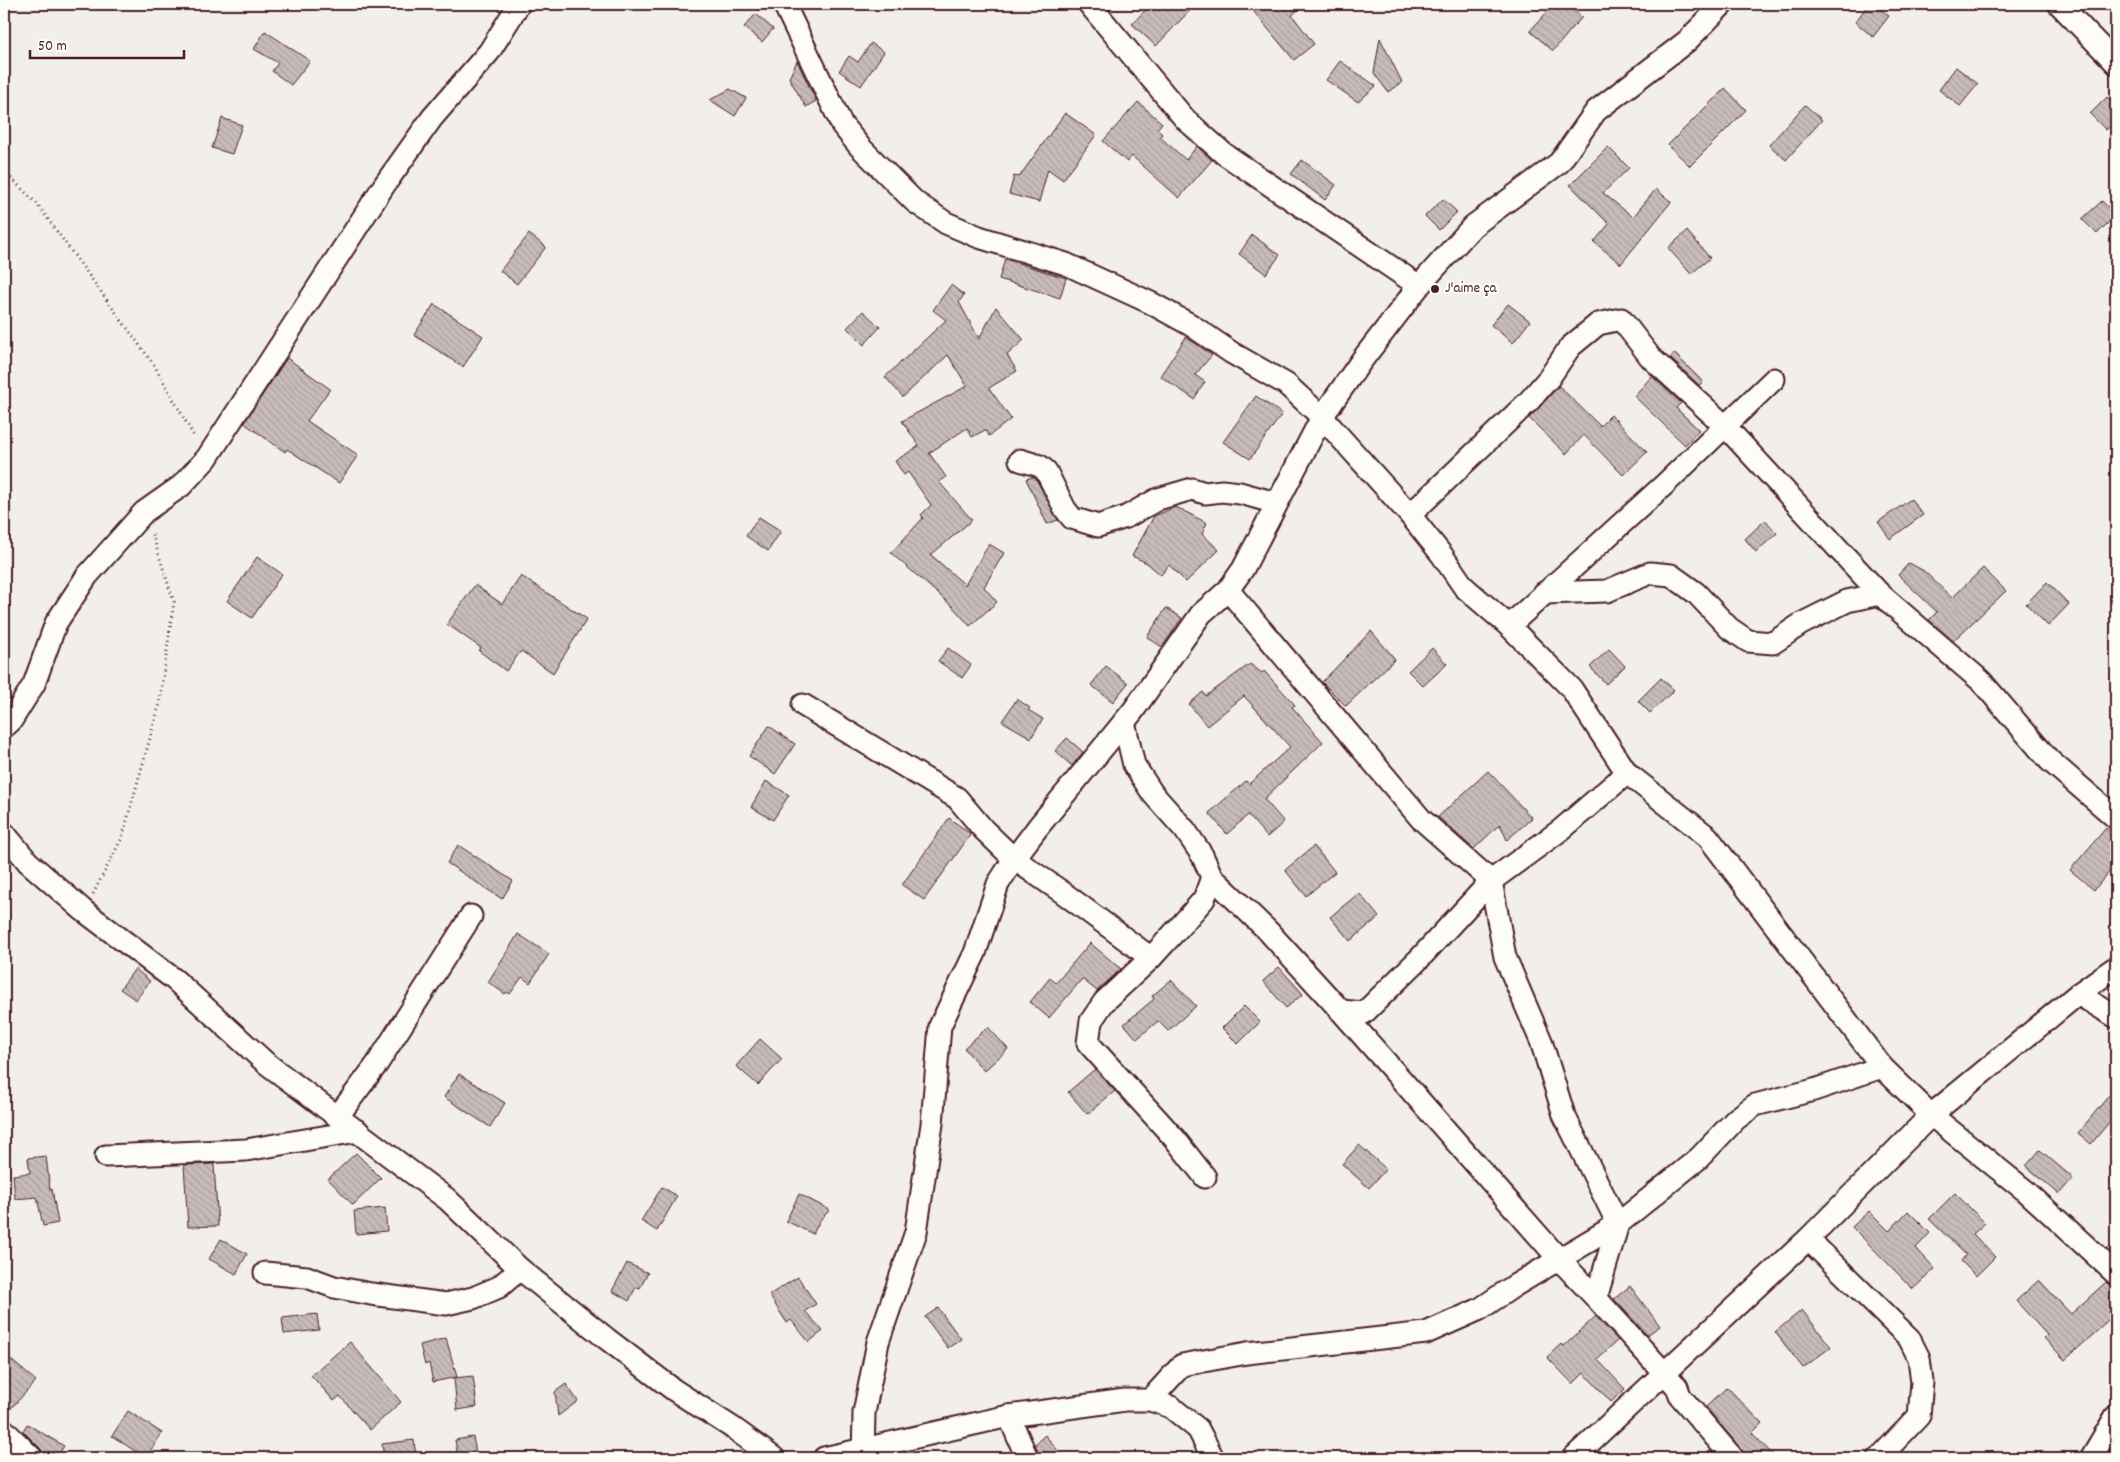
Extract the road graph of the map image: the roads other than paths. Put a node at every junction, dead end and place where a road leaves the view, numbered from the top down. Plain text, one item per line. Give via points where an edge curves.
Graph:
1 (519, 4) edge
2 (784, 4) edge
3 (1089, 4) edge
4 (1723, 4) edge
5 (2059, 4) edge
6 (2116, 63) edge
7 (1419, 286) junction
8 (1774, 379) dead end
9 (1322, 417) junction
10 (1725, 426) junction
11 (1020, 460) dead end
12 (1276, 503) junction
13 (1410, 515) junction
14 (1228, 590) junction
15 (1544, 593) junction
16 (1880, 594) junction
17 (1509, 626) junction
18 (803, 705) dead end
19 (1124, 722) junction
20 (4, 727) edge
21 (1627, 773) junction
22 (2116, 818) edge
23 (4, 833) edge
24 (1014, 859) junction
25 (1212, 877) junction
26 (1491, 881) junction
27 (471, 916) dead end
28 (1151, 958) junction
29 (2116, 967) edge
30 (2078, 994) junction
31 (1342, 1011) junction
32 (2116, 1017) edge
33 (1882, 1067) junction
34 (1931, 1115) junction
35 (338, 1116) junction
36 (358, 1131) junction
37 (106, 1156) dead end
38 (1205, 1177) dead end
39 (1618, 1224) junction
40 (1808, 1239) junction
41 (1559, 1259) junction
42 (520, 1270) junction
43 (265, 1273) dead end
44 (2116, 1274) edge
45 (1596, 1298) junction
46 (1663, 1373) junction
47 (1150, 1400) junction
48 (1009, 1416) junction
49 (2116, 1416) edge
50 (4, 1430) edge
51 (862, 1454) edge
52 (32, 1458) edge
53 (774, 1458) edge
54 (824, 1458) edge
55 (1027, 1458) edge
56 (1213, 1458) edge
57 (1573, 1458) edge
58 (1733, 1458) edge
59 (1879, 1458) edge
60 (2091, 1458) edge

1 - 20 street via 489,52 432,118 385,184 207,458 181,486 144,512 87,576 56,624 34,684
2 - 9 street via 842,125 915,202 946,224 1066,264 1151,303 1286,384
3 - 7 street via 1185,119 1223,153
4 - 7 street via 1687,41 1596,111 1559,163 1473,226
5 - 6 street
7 - 9 street
8 - 10 street
9 - 12 street
9 - 13 street
10 - 13 street via 1651,358 1621,319 1598,324 1570,347 1529,401
10 - 15 street
10 - 16 street
11 - 12 street via 1046,471 1072,518 1098,526 1126,517 1158,499 1192,489 1205,493 1240,493
12 - 14 street via 1261,538
13 - 17 street via 1464,587
14 - 19 street via 1201,614
14 - 26 street via 1421,819
15 - 16 street via 1607,591 1650,573 1671,575 1696,593 1728,628 1748,641 1773,643 1801,624 1847,601
15 - 17 street
16 - 22 street via 1981,681 2049,760
17 - 21 street via 1571,688
18 - 24 street via 957,798
19 - 24 street
19 - 25 street via 1134,766 1153,794 1185,830
21 - 26 street via 1562,829
21 - 33 street via 1708,837
23 - 35 street via 28,862 84,911 175,980 266,1063
24 - 28 street
24 - 51 street via 998,884 975,953 940,1026 932,1124 916,1232 878,1342 864,1413
25 - 28 street via 1204,899
25 - 31 street
26 - 31 street via 1370,1008 1364,1012
26 - 39 street via 1505,957 1541,1041 1564,1115
27 - 35 street via 377,1064
28 - 38 street via 1104,1002 1091,1021 1088,1043 1175,1138
29 - 30 street
30 - 32 street
30 - 34 street
31 - 41 street
33 - 34 street
33 - 39 street via 1814,1090 1755,1105 1736,1119 1699,1158
34 - 40 street
34 - 44 street via 2027,1192
35 - 36 street
36 - 37 street via 246,1150
36 - 42 street via 447,1198
39 - 41 street
39 - 45 street
40 - 46 street
40 - 59 street via 1909,1338 1919,1358 1922,1382 1919,1416
41 - 45 street
41 - 47 street via 1480,1309 1426,1333 1247,1353 1182,1365
42 - 43 street via 500,1287 446,1304 334,1287 307,1277
42 - 53 street via 674,1390
45 - 46 street
46 - 57 street
46 - 58 street
47 - 48 street via 1125,1400
47 - 56 street via 1171,1407 1198,1430
48 - 51 street
48 - 55 street
49 - 60 street
50 - 52 street
51 - 54 street

